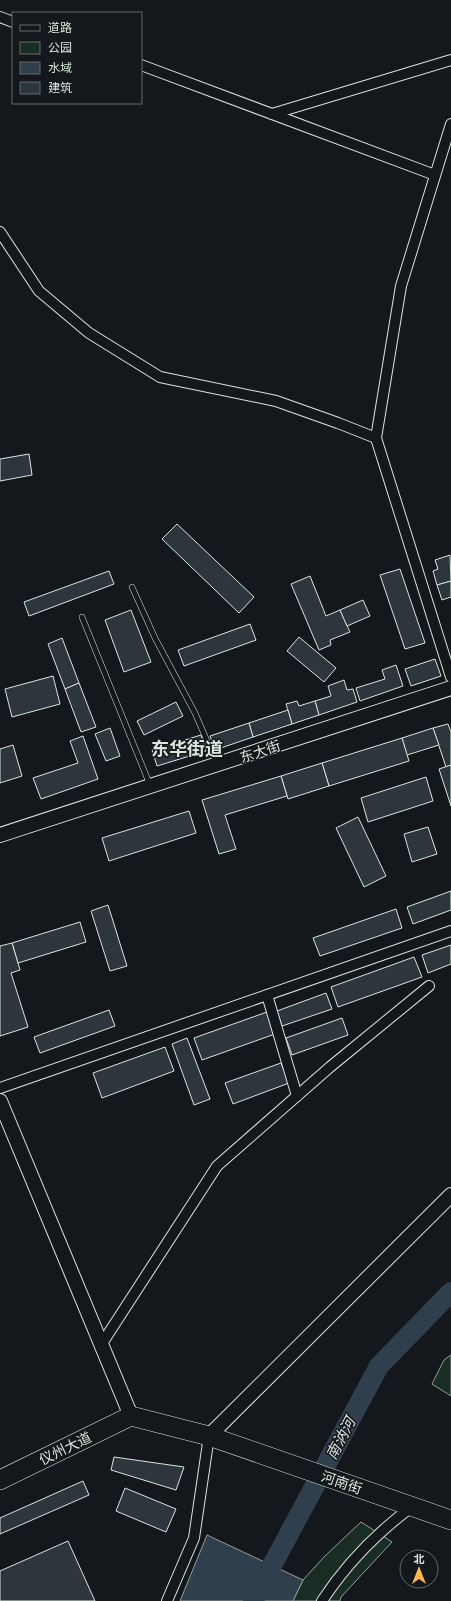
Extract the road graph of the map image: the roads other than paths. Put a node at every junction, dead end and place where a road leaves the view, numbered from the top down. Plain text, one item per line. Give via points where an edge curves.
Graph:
1 (0, 17) edge
2 (12, 22) edge
3 (451, 60) edge
4 (142, 66) edge
5 (272, 114) junction
6 (451, 124) edge
7 (435, 175) junction
8 (0, 232) edge
9 (376, 438) junction
10 (132, 588) dead end
11 (82, 617) dead end
12 (451, 677) edge
13 (451, 688) edge
14 (217, 764) junction
15 (150, 786) junction
16 (0, 835) edge
17 (451, 931) edge
18 (429, 986) dead end
19 (267, 995) junction
20 (0, 1088) edge
21 (298, 1096) junction
22 (0, 1101) edge
23 (451, 1195) edge
24 (101, 1345) junction
25 (131, 1416) junction
26 (209, 1436) junction
27 (0, 1480) edge
28 (413, 1506) junction
29 (451, 1520) edge
30 (167, 1601) edge
31 (322, 1601) edge

1 - 2 street
3 - 5 street
4 - 5 street
5 - 7 street
6 - 7 street
7 - 9 street via 401,286
8 - 9 street via 39,290 89,333 160,377 276,401
9 - 12 street
10 - 14 lane via 195,713
11 - 15 lane
13 - 14 street, 东大街
14 - 15 street, 东大街
15 - 16 street, 东大街
17 - 19 street
18 - 21 street
19 - 20 street
19 - 21 street
21 - 24 street via 217,1166
22 - 24 street
23 - 26 street
24 - 25 street
25 - 26 highway
25 - 27 highway, 仪州大道
26 - 28 highway, 河南街
26 - 30 street via 194,1538
28 - 29 highway, 河南街
28 - 31 street via 362,1549

